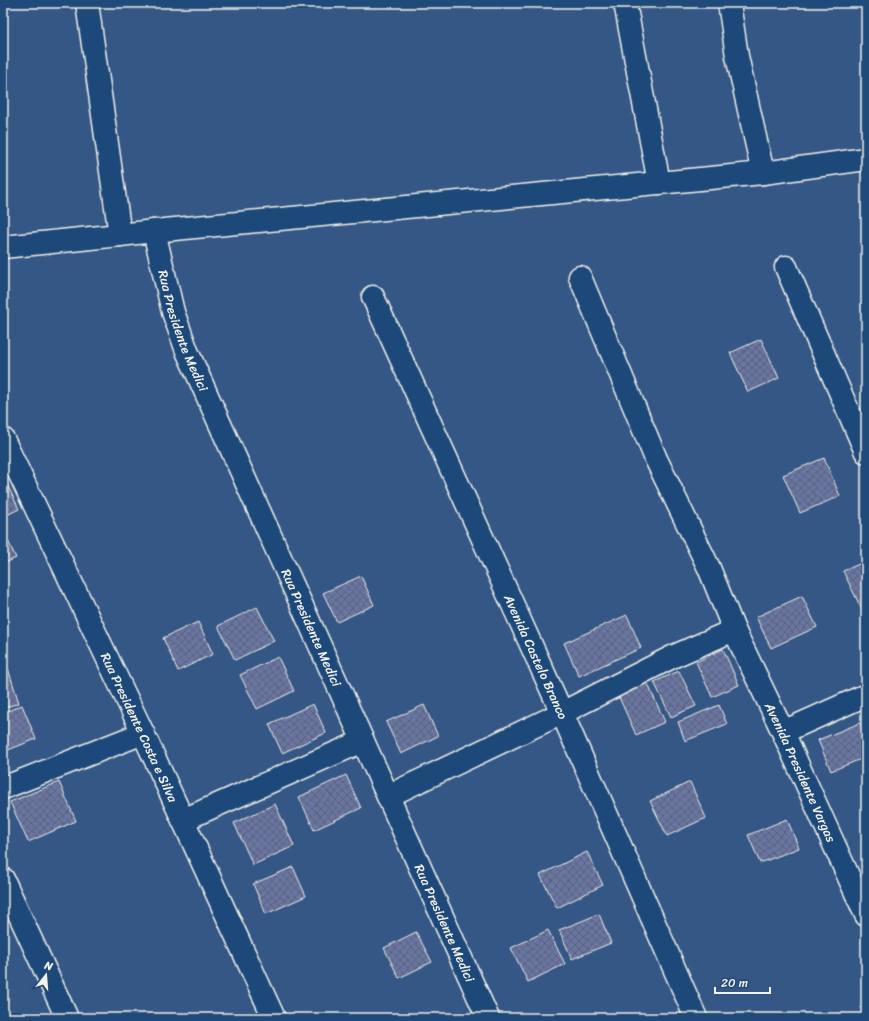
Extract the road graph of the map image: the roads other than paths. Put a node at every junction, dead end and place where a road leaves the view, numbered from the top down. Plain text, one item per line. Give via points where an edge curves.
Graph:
1 (87, 3) edge
2 (625, 3) edge
3 (729, 3) edge
4 (866, 159) edge
5 (763, 173) junction
6 (660, 183) junction
7 (154, 231) junction
8 (120, 235) junction
9 (3, 247) edge
10 (786, 267) dead end
11 (580, 277) dead end
12 (373, 297) dead end
13 (3, 439) edge
14 (866, 452) edge
15 (734, 630) junction
16 (866, 695) edge
17 (562, 713) junction
18 (783, 732) junction
19 (143, 733) junction
20 (363, 741) junction
21 (3, 788) edge
22 (388, 796) junction
23 (183, 820) junction
24 (3, 879) edge
25 (866, 915) edge
26 (67, 1018) edge
27 (274, 1018) edge
28 (488, 1018) edge
29 (696, 1018) edge

1 - 8 street
2 - 6 street
3 - 5 street via 737,56
4 - 5 street
5 - 6 street
6 - 7 street
7 - 8 street
7 - 20 street, Rua Presidente Medici via 173,312 187,351
8 - 9 street
10 - 14 street
11 - 15 street, Avenida Presidente Vargas via 656,459 709,568
12 - 17 street, Avenida Castelo Branco
13 - 19 street, Rua Presidente Costa e Silva
15 - 17 street via 672,657
15 - 18 street, Avenida Presidente Vargas
16 - 18 street
17 - 22 street
17 - 29 street, Avenida Castelo Branco
18 - 25 street, Avenida Presidente Vargas
19 - 21 street
19 - 23 street, Rua Presidente Costa e Silva
20 - 22 street, Rua Presidente Medici
20 - 23 street
22 - 28 street, Rua Presidente Medici
23 - 27 street, Rua Presidente Costa e Silva
24 - 26 street

